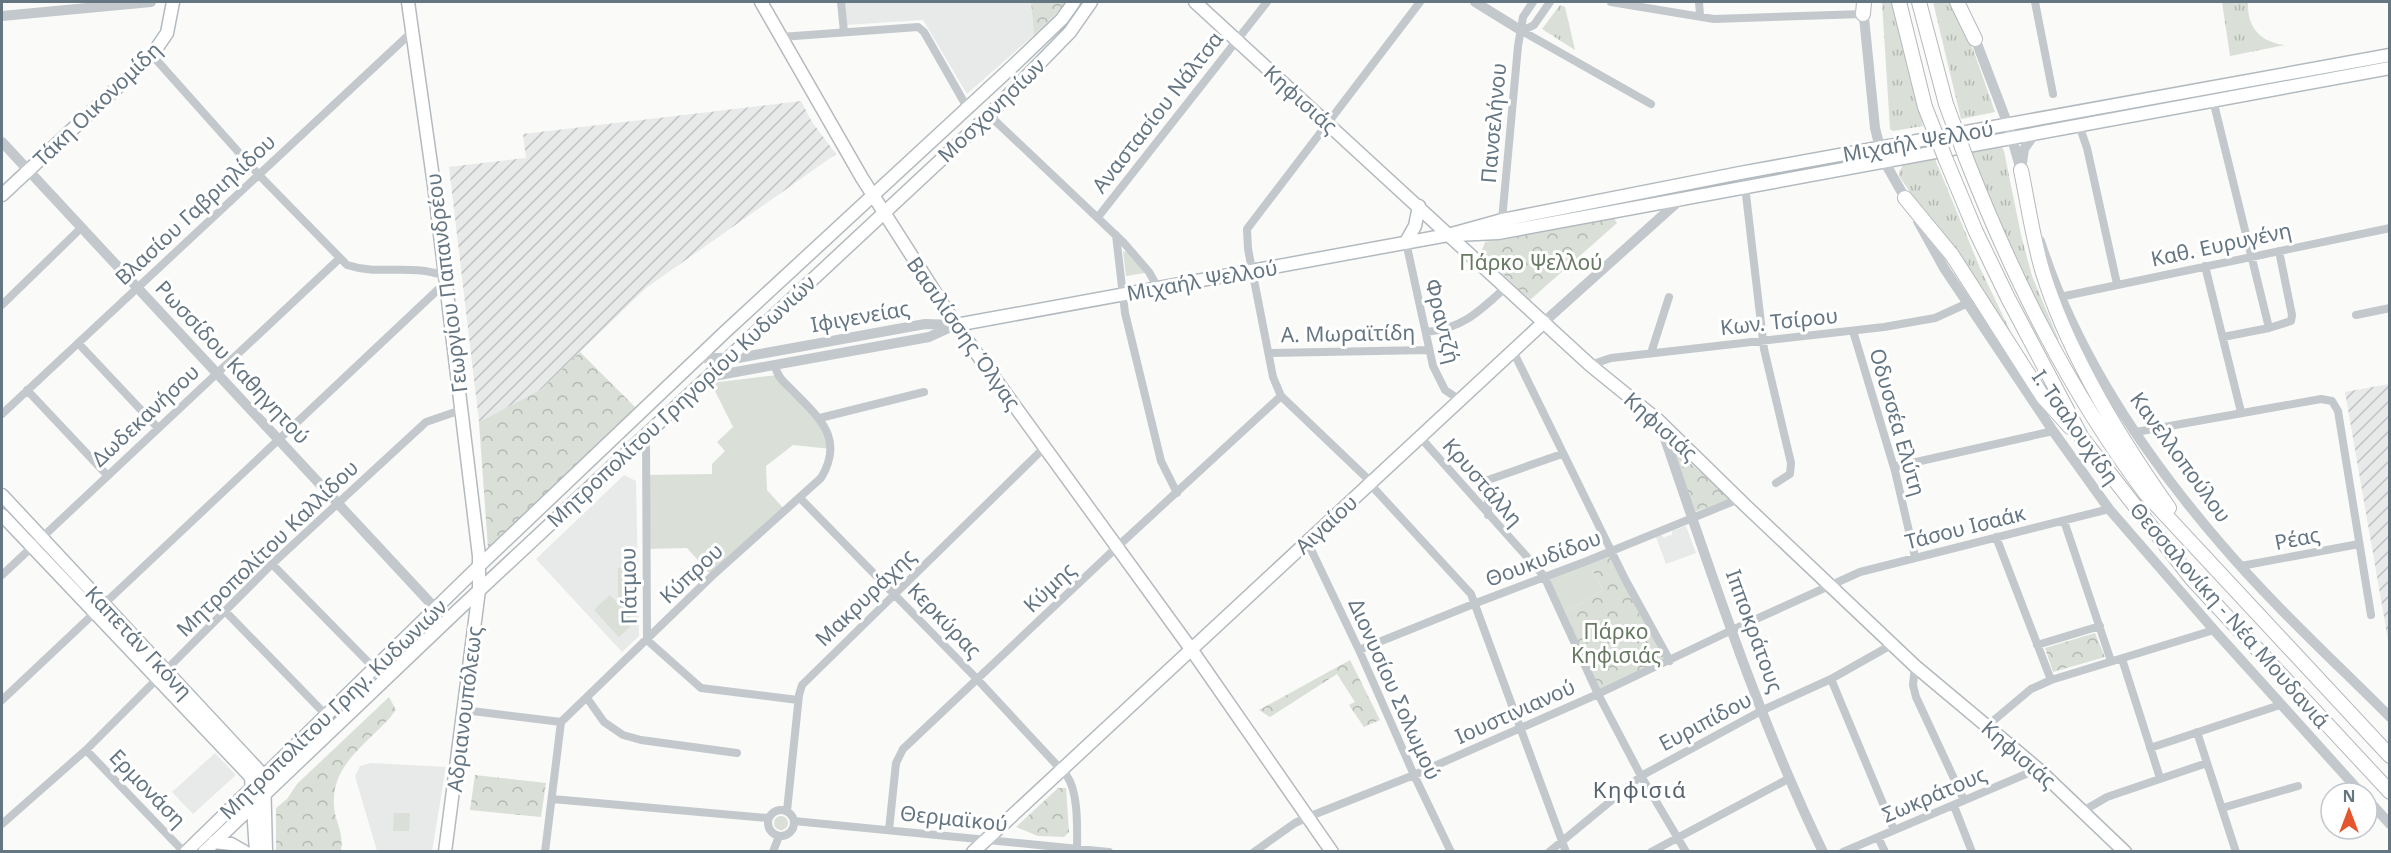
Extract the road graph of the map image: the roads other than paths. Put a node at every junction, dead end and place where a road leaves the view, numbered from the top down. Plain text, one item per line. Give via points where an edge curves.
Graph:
1 (151, 2) edge
2 (173, 2) edge
3 (408, 2) edge
4 (761, 2) edge
5 (841, 2) edge
6 (1074, 2) edge
7 (1091, 2) edge
8 (1195, 2) edge
9 (1267, 2) edge
10 (1420, 2) edge
11 (1475, 2) edge
12 (1533, 2) edge
13 (1550, 2) edge
14 (1611, 2) edge
15 (1699, 2) edge
16 (1899, 2) edge
17 (1919, 2) edge
18 (1959, 2) edge
19 (2035, 2) edge
20 (1863, 6) edge
21 (1700, 15) junction
22 (2, 16) edge
23 (413, 31) junction
24 (1522, 31) junction
25 (844, 32) junction
26 (781, 37) junction
27 (1975, 39) joint
28 (1237, 40) junction
29 (152, 55) junction
30 (2390, 55) edge
31 (2390, 68) edge
32 (2054, 94) dead end
33 (2213, 100) junction
34 (1651, 104) dead end
35 (968, 109) junction
36 (989, 115) junction
37 (1327, 122) junction
38 (2079, 125) junction
39 (2010, 131) junction
40 (2035, 133) junction
41 (2, 142) edge
42 (1880, 148) junction
43 (1884, 161) junction
44 (2021, 170) junction
45 (28, 171) junction
46 (259, 174) junction
47 (1745, 186) junction
48 (872, 194) junction
49 (2, 195) edge
50 (1905, 198) junction
51 (1681, 199) junction
52 (1419, 206) junction
53 (883, 212) junction
54 (1098, 217) junction
55 (1502, 220) junction
56 (81, 228) junction
57 (2390, 228) edge
58 (1448, 234) junction
59 (1116, 235) junction
60 (1406, 242) junction
61 (2279, 251) junction
62 (2251, 257) junction
63 (340, 258) junction
64 (2205, 266) junction
65 (1252, 271) junction
66 (446, 279) junction
67 (2117, 284) junction
68 (1506, 287) junction
69 (137, 288) junction
70 (1158, 288) junction
71 (1122, 294) junction
72 (1669, 297) dead end
73 (2060, 297) junction
74 (1968, 303) junction
75 (2, 305) edge
76 (2390, 308) edge
77 (2356, 315) dead end
78 (1544, 322) junction
79 (956, 325) junction
80 (2269, 328) junction
81 (1853, 331) junction
82 (1426, 332) junction
83 (2223, 337) junction
84 (1763, 341) junction
85 (78, 343) junction
86 (1428, 350) junction
87 (1512, 351) junction
88 (1269, 353) junction
89 (1651, 353) junction
90 (698, 358) junction
91 (728, 358) junction
92 (775, 365) junction
93 (1590, 365) junction
94 (216, 373) junction
95 (708, 376) junction
96 (27, 390) junction
97 (924, 392) dead end
98 (1281, 396) junction
99 (1460, 400) junction
100 (461, 410) junction
101 (2241, 412) junction
102 (2, 414) edge
103 (820, 418) junction
104 (1659, 421) junction
105 (158, 428) junction
106 (2053, 431) junction
107 (2136, 432) junction
108 (646, 434) junction
109 (1420, 437) junction
110 (2082, 438) junction
111 (278, 440) junction
112 (1045, 447) junction
113 (1562, 454) junction
114 (1894, 467) junction
115 (107, 475) junction
116 (1371, 483) junction
117 (1776, 483) dead end
118 (1177, 493) junction
119 (2, 495) edge
120 (800, 498) junction
121 (1738, 499) junction
122 (338, 504) junction
123 (2109, 509) junction
124 (2, 515) edge
125 (1488, 516) junction
126 (1692, 517) junction
127 (2064, 521) junction
128 (41, 537) junction
129 (1996, 537) junction
130 (1307, 541) junction
131 (2359, 544) junction
132 (31, 546) junction
133 (1117, 547) junction
134 (1612, 551) junction
135 (1915, 557) junction
136 (272, 564) junction
137 (479, 566) junction
138 (2241, 567) junction
139 (2220, 573) junction
140 (2, 575) edge
141 (1544, 576) junction
142 (1832, 586) junction
143 (479, 590) junction
144 (895, 594) junction
145 (1476, 603) junction
146 (103, 604) junction
147 (435, 608) junction
148 (225, 611) junction
149 (94, 613) junction
150 (2371, 615) dead end
151 (2100, 626) junction
152 (1732, 630) junction
153 (2214, 630) junction
154 (647, 640) junction
155 (1893, 644) junction
156 (2037, 645) junction
157 (1191, 649) junction
158 (1359, 650) junction
159 (2122, 659) junction
160 (1670, 661) junction
161 (2111, 661) junction
162 (1915, 666) junction
163 (374, 668) junction
164 (161, 675) junction
165 (1831, 678) junction
166 (977, 679) junction
167 (2051, 680) junction
168 (1598, 694) junction
169 (587, 698) junction
170 (2, 700) edge
171 (798, 700) junction
172 (2280, 705) junction
173 (464, 710) junction
174 (1763, 710) junction
175 (326, 715) junction
176 (2390, 717) edge
177 (561, 722) junction
178 (1987, 726) junction
179 (1521, 727) junction
180 (2198, 732) junction
181 (2150, 748) junction
182 (86, 750) junction
183 (737, 753) dead end
184 (2390, 756) edge
185 (2207, 763) junction
186 (2038, 769) junction
187 (1061, 770) junction
188 (1414, 775) junction
189 (264, 776) junction
190 (1641, 776) junction
191 (1790, 778) junction
192 (2160, 778) junction
193 (2350, 781) edge
194 (2298, 786) dead end
195 (252, 789) junction
196 (2390, 792) edge
197 (265, 794) junction
198 (552, 799) junction
199 (1964, 800) junction
200 (254, 805) junction
201 (1954, 806) junction
202 (2222, 808) junction
203 (787, 811) junction
204 (2083, 811) junction
205 (2379, 812) edge
206 (1308, 817) junction
207 (768, 819) junction
208 (794, 821) junction
209 (2, 824) edge
210 (2390, 824) edge
211 (889, 830) junction
212 (1894, 830) junction
213 (779, 836) junction
214 (1878, 837) junction
215 (1678, 838) junction
216 (986, 839) junction
217 (214, 842) junction
218 (1562, 842) junction
219 (1077, 850) edge
220 (185, 852) edge
221 (204, 852) edge
222 (245, 852) edge
223 (256, 852) edge
224 (266, 852) edge
225 (445, 852) edge
226 (545, 852) edge
227 (773, 852) edge
228 (973, 852) edge
229 (1109, 852) edge
230 (1254, 852) edge
231 (1332, 852) edge
232 (1451, 852) edge
233 (1549, 852) edge
234 (1566, 852) edge
235 (1651, 852) edge
236 (1686, 852) edge
237 (1823, 852) edge
238 (1843, 852) edge
239 (1885, 852) edge
240 (1972, 852) edge
241 (2125, 852) edge
242 (2236, 852) edge

1 - 22 street
2 - 29 main road, Τάκη Οικονομίδη via 167,33
3 - 23 main road, Γεωργίου Παπανδρέου
4 - 26 main road, Βασιλίσσης Όλγας
5 - 25 street
6 - 35 main road, Μοσχονησίων via 1062,19
7 - 36 main road, Μοσχονησίων via 1070,32
8 - 28 main road, Κηφισιάς
9 - 28 street, Αναστασίου Νάλτσα
10 - 37 street
11 - 24 street
12 - 24 street, Πανσελήνου via 1523,17
13 - 24 street via 1534,25
14 - 21 street
15 - 21 street
16 - 110 highway, Θεσσαλονίκη - Νέα Μουδανιά, bridge via 1925,107 1967,214
17 - 139 highway, Θεσσαλονίκη - Νέα Μουδανιά, bridge via 1946,104 2015,275 2088,411 2146,494
18 - 27 highway
19 - 32 street
20 - 21 street via 1714,19
20 - 42 street, Ι. Τσαλουχίδη
23 - 46 street, Βλασίου Γαβριηλίδου
23 - 66 main road, Γεωργίου Παπανδρέου
24 - 34 street
24 - 55 street, Πανσελήνου
25 - 26 street
25 - 35 street via 914,26 921,29
26 - 48 main road, Βασιλίσσης Όλγας
27 - 39 street, Κανελλοπούλου
28 - 37 main road, Κηφισιάς
28 - 54 street, Αναστασίου Νάλτσα
29 - 45 main road, Τάκη Οικονομίδη
29 - 46 street
30 - 39 main road, Μιχαήλ Ψελλού
31 - 33 main road, Μιχαήλ Ψελλού
33 - 38 main road, Μιχαήλ Ψελλού
33 - 62 street
35 - 48 main road, Μοσχονησίων
36 - 53 main road, Μοσχονησίων
36 - 54 street
37 - 52 main road, Κηφισιάς
37 - 65 street via 1250,224 1247,241
38 - 40 main road, Μιχαήλ Ψελλού
38 - 67 street
39 - 40 main road, Μιχαήλ Ψελλού
39 - 42 main road, Μιχαήλ Ψελλού
39 - 43 main road, Μιχαήλ Ψελλού
39 - 44 street, Κανελλοπούλου
40 - 44 street via 2024,149
41 - 45 street, Ρωσσίδου Καθηγητού
42 - 43 street, Ι. Τσαλουχίδη
42 - 55 main road, Μιχαήλ Ψελλού
43 - 47 main road, Μιχαήλ Ψελλού
43 - 50 street, Ι. Τσαλουχίδη
44 - 73 street, Κανελλοπούλου
44 - 139 highway via 2043,274 2077,354 2142,470
45 - 49 main road, Τάκη Οικονομίδη
45 - 56 street, Ρωσσίδου Καθηγητού
46 - 63 street
46 - 69 street, Βλασίου Γαβριηλίδου
47 - 51 main road, Μιχαήλ Ψελλού
47 - 84 street
48 - 53 main road, Βασιλίσσης Όλγας
48 - 90 main road, Μητροπολίτου Γρηγορίου Κυδωνιών
50 - 74 street, Ι. Τσαλουχίδη
50 - 110 highway via 1952,255 2043,397
51 - 58 main road, Μιχαήλ Ψελλού via 1498,233
51 - 78 street, Αιγαίου
52 - 58 main road, Κηφισιάς
52 - 60 main road via 1415,226
53 - 79 main road, Βασιλίσσης Όλγας
53 - 91 main road, Μητροπολίτου Γρηγορίου Κυδωνιών
54 - 59 street
55 - 58 main road, Μιχαήλ Ψελλού
56 - 69 street, Ρωσσίδου Καθηγητού
56 - 75 street
57 - 61 street, Καθ. Ευρυγένη
58 - 60 main road, Μιχαήλ Ψελλού
58 - 68 main road, Κηφισιάς
59 - 70 street
59 - 71 street
60 - 65 main road, Μιχαήλ Ψελλού
60 - 82 street, Φραντζή
61 - 62 street, Καθ. Ευρυγένη
61 - 80 street via 2292,318
62 - 64 street, Καθ. Ευρυγένη
62 - 80 street
63 - 66 street via 361,270 417,268
63 - 94 street, Δωδεκανήσου
64 - 67 street, Καθ. Ευρυγένη
64 - 83 street
65 - 70 main road, Μιχαήλ Ψελλού
65 - 88 street
66 - 100 main road, Γεωργίου Παπανδρέου
66 - 111 street
67 - 73 street, Καθ. Ευρυγένη
68 - 78 main road, Κηφισιάς
68 - 82 street via 1458,324
69 - 85 street, Βλασίου Γαβριηλίδου
69 - 94 street, Ρωσσίδου Καθηγητού
70 - 71 main road, Μιχαήλ Ψελλού
71 - 79 main road, Μιχαήλ Ψελλού
71 - 118 street via 1161,461
72 - 89 street
73 - 107 street, Κανελλοπούλου via 2098,372
74 - 81 street, Κων. Τσίρου via 1935,318
74 - 106 street, Ι. Τσαλουχίδη
76 - 77 street
78 - 87 main road, Αιγαίου
78 - 93 main road, Κηφισιάς
79 - 91 street, Ιφιγενείας via 925,324
79 - 92 street, Ιφιγενείας via 929,337
79 - 112 main road, Βασιλίσσης Όλγας
80 - 83 street
81 - 84 street, Κων. Τσίρου
81 - 114 street, Οδυσσέα Ελύτη
82 - 86 street, Φραντζή
83 - 101 street
84 - 89 street, Κων. Τσίρου
84 - 117 street via 1791,463 1790,474
85 - 96 street, Βλασίου Γαβριηλίδου
85 - 105 street
86 - 88 street, Α. Μωραϊτίδη
86 - 99 street, Φραντζή via 1444,390
87 - 99 main road, Αιγαίου
87 - 113 street
88 - 98 street
89 - 93 street, Κων. Τσίρου
90 - 91 street, Ιφιγενείας
90 - 137 main road, Μητροπολίτου Γρηγορίου Κυδωνιών
91 - 95 main road, Μητροπολίτου Γρηγορίου Κυδωνιών
92 - 95 street, Ιφιγενείας
92 - 103 street, Κύπρου via 777,375
93 - 104 main road, Κηφισιάς
94 - 105 street, Δωδεκανήσου
94 - 111 street, Ρωσσίδου Καθηγητού
95 - 108 main road, Μητροπολίτου Γρηγορίου Κυδωνιών
96 - 102 street, Βλασίου Γαβριηλίδου
96 - 115 street
97 - 103 street
98 - 116 street
98 - 118 street, Κύμης
99 - 109 main road, Αιγαίου
100 - 122 street, Μητροπολίτου Καλλίδου via 426,422
100 - 137 main road, Γεωργίου Παπανδρέου
101 - 107 street
101 - 131 street via 2325,399 2335,404
103 - 120 street, Κύπρου via 831,449 827,467
104 - 121 main road, Κηφισιάς
104 - 126 street, Ιπποκράτους
105 - 115 street, Δωδεκανήσου
106 - 114 street
106 - 123 street, Ι. Τσαλουχίδη
107 - 138 street, Κανελλοπούλου via 2170,481
108 - 143 main road, Μητροπολίτου Γρηγορίου Κυδωνιών
108 - 154 street, Πάτμου
109 - 116 main road, Αιγαίου
109 - 125 street, Κρυστάλλη
110 - 196 highway, Θεσσαλονίκη - Νέα Μουδανιά via 2192,579
111 - 122 street, Ρωσσίδου Καθηγητού
111 - 146 street
112 - 133 main road, Βασιλίσσης Όλγας
112 - 144 street, Μακρυράχης
113 - 125 street via 1488,480
113 - 134 street
114 - 135 street, Οδυσσέα Ελύτη
115 - 128 street, Δωδεκανήσου
116 - 130 main road, Αιγαίου
116 - 145 street
118 - 133 street, Κύμης
119 - 128 main road, Καπετάν Γκόνη
120 - 144 street, Κερκύρας
120 - 154 street, Κύπρου
121 - 126 street, Θουκυδίδου
121 - 142 main road, Κηφισιάς
122 - 136 street, Μητροπολίτου Καλλίδου
122 - 147 street, Ρωσσίδου Καθηγητού
123 - 127 street, Τάσου Ισαάκ
123 - 153 street, Ι. Τσαλουχίδη
124 - 132 main road, Καπετάν Γκόνη
125 - 141 street, Κρυστάλλη
126 - 134 street, Θουκυδίδου
126 - 152 street, Ιπποκράτους
127 - 129 street, Τάσου Ισαάκ
127 - 151 street
128 - 132 street, Δωδεκανήσου
128 - 146 main road, Καπετάν Γκόνη
129 - 135 street, Τάσου Ισαάκ
129 - 156 street
130 - 157 main road, Αιγαίου
130 - 158 street, Διονυσίου Σολωμού
131 - 138 street, Ρέας
131 - 150 street
132 - 140 street, Δωδεκανήσου
132 - 149 main road, Καπετάν Γκόνη
133 - 157 main road, Βασιλίσσης Όλγας
133 - 166 street, Κύμης
134 - 141 street, Θουκυδίδου
134 - 160 street
135 - 142 street, Τάσου Ισαάκ via 1868,570
136 - 148 street, Μητροπολίτου Καλλίδου
136 - 163 street
137 - 143 main road, Αδριανουπόλεως
137 - 147 main road, Μητροπολίτου Γρηγ. Κυδωνιών
138 - 176 street, Κανελλοπούλου
139 - 184 highway, Θεσσαλονίκη - Νέα Μουδανιά
141 - 145 street, Θουκυδίδου
141 - 168 street, Κρυστάλλη
142 - 152 street, Ιουστινιανού
142 - 155 main road, Κηφισιάς
143 - 173 main road, Αδριανουπόλεως
143 - 197 main road, Μητροπολίτου Γρηγ. Κυδωνιών
144 - 166 street, Κερκύρας
144 - 171 street, Μακρυράχης via 806,680
145 - 158 street, Θουκυδίδου
145 - 179 street
146 - 149 street
146 - 164 main road, Καπετάν Γκόνη
147 - 163 main road, Μητροπολίτου Γρηγ. Κυδωνιών
148 - 164 street, Μητροπολίτου Καλλίδου
148 - 175 street
149 - 164 main road, Καπετάν Γκόνη
149 - 170 street
151 - 156 street
151 - 161 street
152 - 160 street, Ιουστινιανού
152 - 174 street, Ιπποκράτους
153 - 159 street
153 - 172 street, Ι. Τσαλουχίδη
154 - 169 street, Κύπρου
154 - 171 street, Πάτμου via 701,688
155 - 162 main road, Κηφισιάς
155 - 165 street, Ευριπίδου
156 - 167 street
157 - 187 main road, Αιγαίου
157 - 206 main road, Βασιλίσσης Όλγας
158 - 188 street, Διονυσίου Σολωμού
159 - 161 street
159 - 181 street
160 - 168 street, Ιουστινιανού
161 - 167 street
162 - 178 main road, Κηφισιάς
162 - 199 street via 1916,698
163 - 175 main road, Μητροπολίτου Γρηγ. Κυδωνιών
164 - 182 street, Μητροπολίτου Καλλίδου
164 - 189 main road, Καπετάν Γκόνη
164 - 195 main road, Καπετάν Γκόνη via 251,777
165 - 174 street, Ευριπίδου
165 - 212 street
166 - 187 street, Κερκύρας
166 - 211 street, Κύμης via 900,753
167 - 178 street via 2031,689
168 - 179 street, Ιουστινιανού
168 - 190 street, Κρυστάλλη
169 - 177 street, Κύπρου
169 - 183 street via 604,722 623,735
171 - 203 street, Μακρυράχης
172 - 180 street
172 - 193 street, Ι. Τσαλουχίδη
173 - 177 street
173 - 225 main road, Αδριανουπόλεως
174 - 190 street, Ευριπίδου
174 - 191 street, Ιπποκράτους
175 - 189 main road, Μητροπολίτου Γρηγ. Κυδωνιών
177 - 198 street
178 - 186 main road, Κηφισιάς
179 - 188 street, Ιουστινιανού
179 - 218 street
180 - 181 street
180 - 185 street
181 - 192 street
182 - 209 street, Μητροπολίτου Καλλίδου
182 - 220 street, Ερμονάση
185 - 192 street
185 - 202 street
186 - 199 street, Σωκράτους
186 - 204 main road, Κηφισιάς
187 - 216 main road, Αιγαίου
187 - 219 street, Κερκύρας via 1072,786
188 - 206 street, Ιουστινιανού
188 - 232 street, Διονυσίου Σολωμού
189 - 195 main road, Μητροπολίτου Γρηγ. Κυδωνιών
189 - 197 main road
190 - 215 street, Κρυστάλλη
190 - 218 street, Ευριπίδου
191 - 215 street
191 - 237 street, Ιπποκράτους
192 - 204 street via 2107,797
194 - 202 street
195 - 200 main road, Καπετάν Γκόνη
195 - 220 main road, Μητροπολίτου Γρηγ. Κυδωνιών
197 - 200 main road, Μητροπολίτου Γρηγ. Κυδωνιών
197 - 224 main road
198 - 207 street
198 - 226 street
199 - 201 street, Σωκράτους
200 - 217 main road, Μητροπολίτου Γρηγ. Κυδωνιών
200 - 223 main road, Καπετάν Γκόνη
201 - 212 street, Σωκράτους
201 - 240 street
202 - 242 street
203 - 207 street via 774,811
203 - 208 street
204 - 241 main road, Κηφισιάς
205 - 210 street
206 - 230 street
206 - 231 main road, Βασιλίσσης Όλγας
207 - 213 street via 769,829
208 - 211 street, Θερμαϊκού
208 - 213 street via 791,831
211 - 216 street, Θερμαϊκού
212 - 214 street, Σωκράτους
213 - 227 street
214 - 238 street, Σωκράτους
214 - 239 street
215 - 235 street
215 - 236 street, Κρυστάλλη
216 - 219 street, Θερμαϊκού
216 - 228 main road, Αιγαίου
217 - 221 main road, Μητροπολίτου Γρηγ. Κυδωνιών
217 - 222 main road via 231,844
218 - 233 street, Ευριπίδου
218 - 234 street
219 - 229 street, Θερμαϊκού

